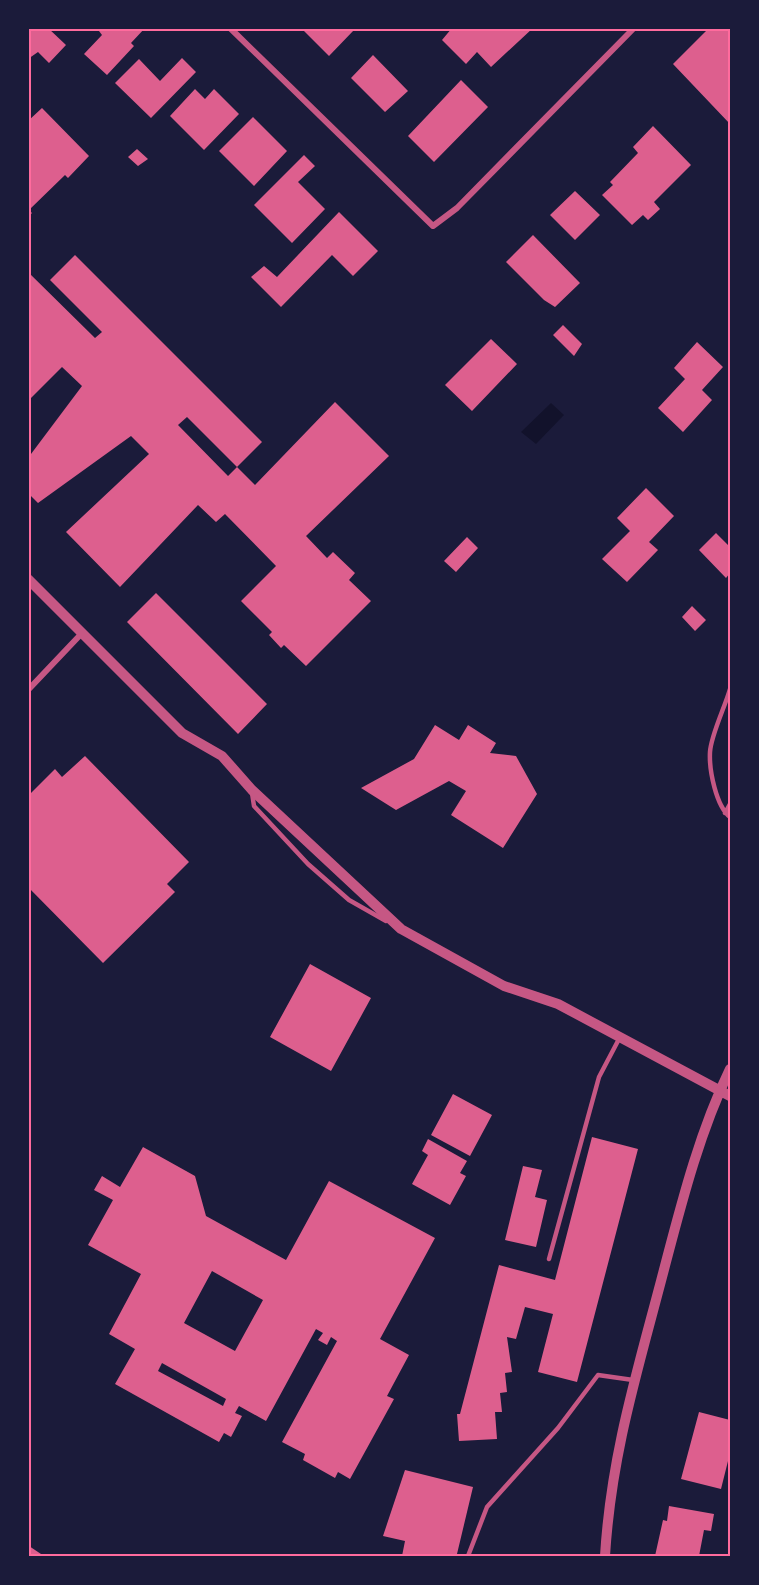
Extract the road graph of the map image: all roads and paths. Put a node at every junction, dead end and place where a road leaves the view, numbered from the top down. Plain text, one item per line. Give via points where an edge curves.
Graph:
1 (230, 28) edge
2 (634, 28) edge
3 (28, 579) edge
4 (83, 632) junction
5 (730, 689) edge
6 (28, 690) edge
7 (252, 790) junction
8 (730, 804) edge
9 (725, 813) junction
10 (730, 817) edge
11 (401, 929) junction
12 (621, 1036) junction
13 (730, 1069) edge
14 (725, 1094) edge
15 (549, 1259) dead end
16 (633, 1380) junction
17 (468, 1557) edge
18 (605, 1557) edge

1 - 2 street via 434,226 457,208
3 - 4 street
4 - 6 street
4 - 7 street via 182,733 222,756
5 - 9 lane via 710,751 715,786
7 - 11 street
7 - 11 lane via 254,806 308,864 349,900
8 - 9 lane
9 - 10 lane
11 - 12 street via 504,986 558,1004
12 - 14 street
12 - 15 lane via 599,1077
13 - 14 street
14 - 16 street via 690,1175
16 - 17 lane via 598,1375 558,1428 487,1507
16 - 18 street via 612,1476

